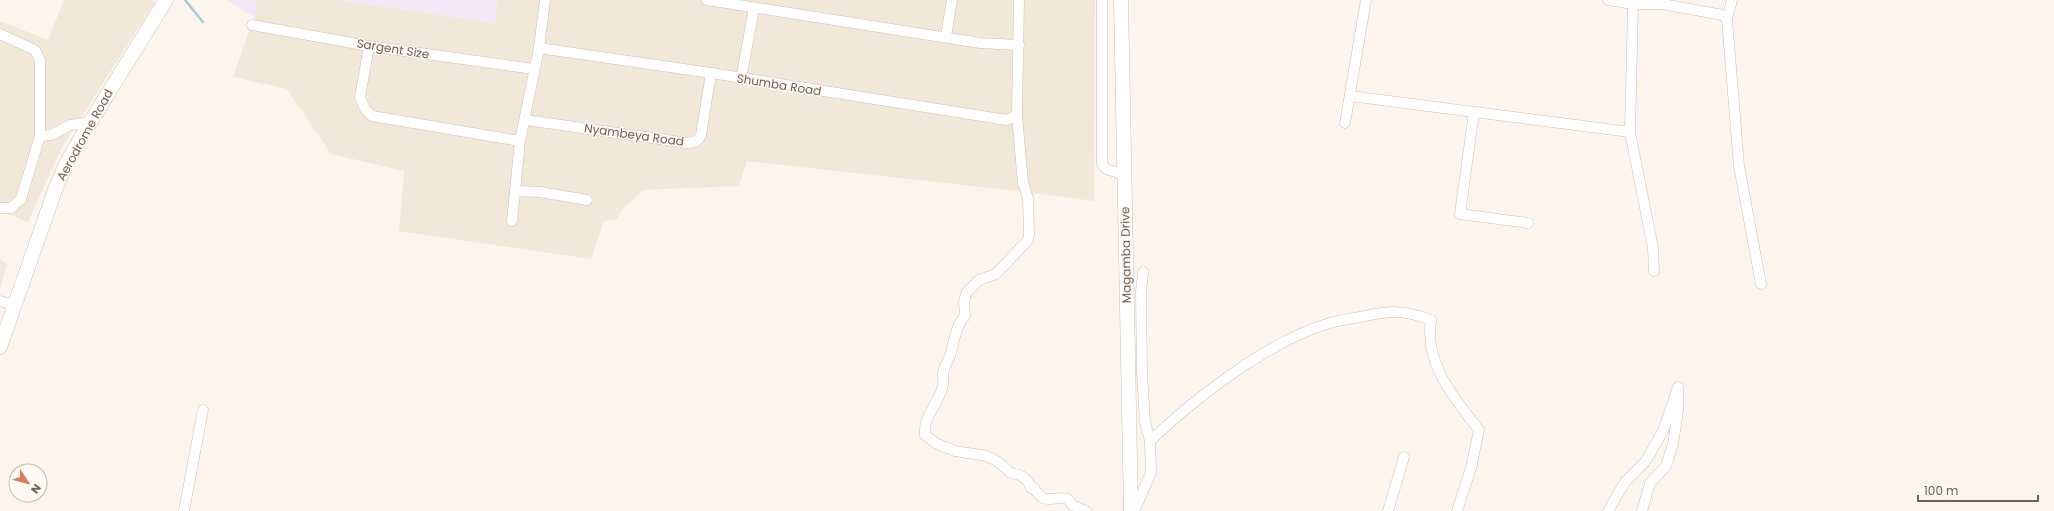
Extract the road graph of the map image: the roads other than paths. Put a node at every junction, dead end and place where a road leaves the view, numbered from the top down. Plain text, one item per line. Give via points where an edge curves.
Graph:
1 (166, 0) edge
2 (545, 0) edge
3 (707, 0) edge
4 (952, 0) edge
5 (1019, 0) edge
6 (1102, 0) edge
7 (1122, 0) edge
8 (1366, 0) edge
9 (1608, 0) edge
10 (1732, 0) edge
11 (1663, 2) edge
12 (1633, 4) junction
13 (754, 8) junction
14 (1727, 19) junction
15 (252, 25) dead end
16 (0, 34) edge
17 (946, 36) junction
18 (1019, 45) junction
19 (369, 46) junction
20 (539, 48) junction
21 (534, 69) junction
22 (711, 73) junction
23 (741, 79) junction
24 (1350, 96) junction
25 (1474, 112) junction
26 (1017, 115) junction
27 (526, 120) junction
28 (90, 122) junction
29 (1346, 123) dead end
30 (1630, 132) junction
31 (40, 136) junction
32 (520, 141) junction
33 (1124, 175) junction
34 (515, 191) junction
35 (586, 200) dead end
36 (0, 208) edge
37 (512, 221) dead end
38 (1528, 223) dead end
39 (1654, 271) dead end
40 (1143, 272) dead end
41 (1761, 284) dead end
42 (0, 301) edge
43 (14, 305) junction
44 (0, 347) edge
45 (202, 410) dead end
46 (1150, 441) junction
47 (1404, 458) dead end
48 (184, 511) edge
49 (1086, 511) edge
50 (1131, 511) edge
51 (1134, 511) edge
52 (1388, 511) edge
53 (1457, 511) edge
54 (1608, 511) edge
55 (1642, 511) edge

1 - 28 street, Aerodrome Road
2 - 20 street
3 - 13 street
4 - 17 street
5 - 18 street
6 - 33 street via 1102,164 1106,169
7 - 33 street, Magamba Drive
8 - 24 street
9 - 12 street
10 - 14 street
11 - 12 street
11 - 14 street via 1723,15
12 - 30 street
13 - 17 street
13 - 23 street
14 - 41 street via 1739,166
15 - 19 street, Sargent Size
16 - 31 street via 35,50 40,60
17 - 18 street via 980,43
18 - 26 street
19 - 21 street, Sargent Size
19 - 32 street via 360,97 365,109 372,116
20 - 21 street
20 - 22 street, Shumba Road
21 - 27 street
22 - 23 street, Shumba Road
22 - 27 street, Nyambeya Road via 701,135 697,141 688,143
23 - 26 street, Shumba Road via 1007,120
24 - 25 street
24 - 29 street
25 - 30 street
25 - 38 street via 1460,214
26 - 49 street via 1023,183 1030,218 1028,240 996,274 980,280 967,292 964,301 965,316 960,322 947,359 942,388 926,419 925,435 937,444 955,451 988,456 1011,474 1020,475 1028,481 1040,498 1068,499 1072,506
27 - 32 street
28 - 31 street via 70,125 51,136
28 - 43 street, Aerodrome Road via 66,164 55,190
30 - 39 street via 1653,248
31 - 36 street via 21,199 11,208
32 - 34 street
33 - 50 street, Magamba Drive
34 - 35 street via 540,192
34 - 37 street
40 - 46 street via 1142,379 1145,421
42 - 43 street
43 - 44 street, Aerodrome Road
45 - 48 street
46 - 51 street via 1151,473
46 - 53 street via 1180,413 1279,344 1330,323 1391,311 1416,314 1431,320 1429,334 1434,359 1449,391 1479,430 1471,468
47 - 52 street
54 - 55 street via 1625,482 1645,462 1663,431 1678,387 1678,411 1673,444 1666,466 1650,483

